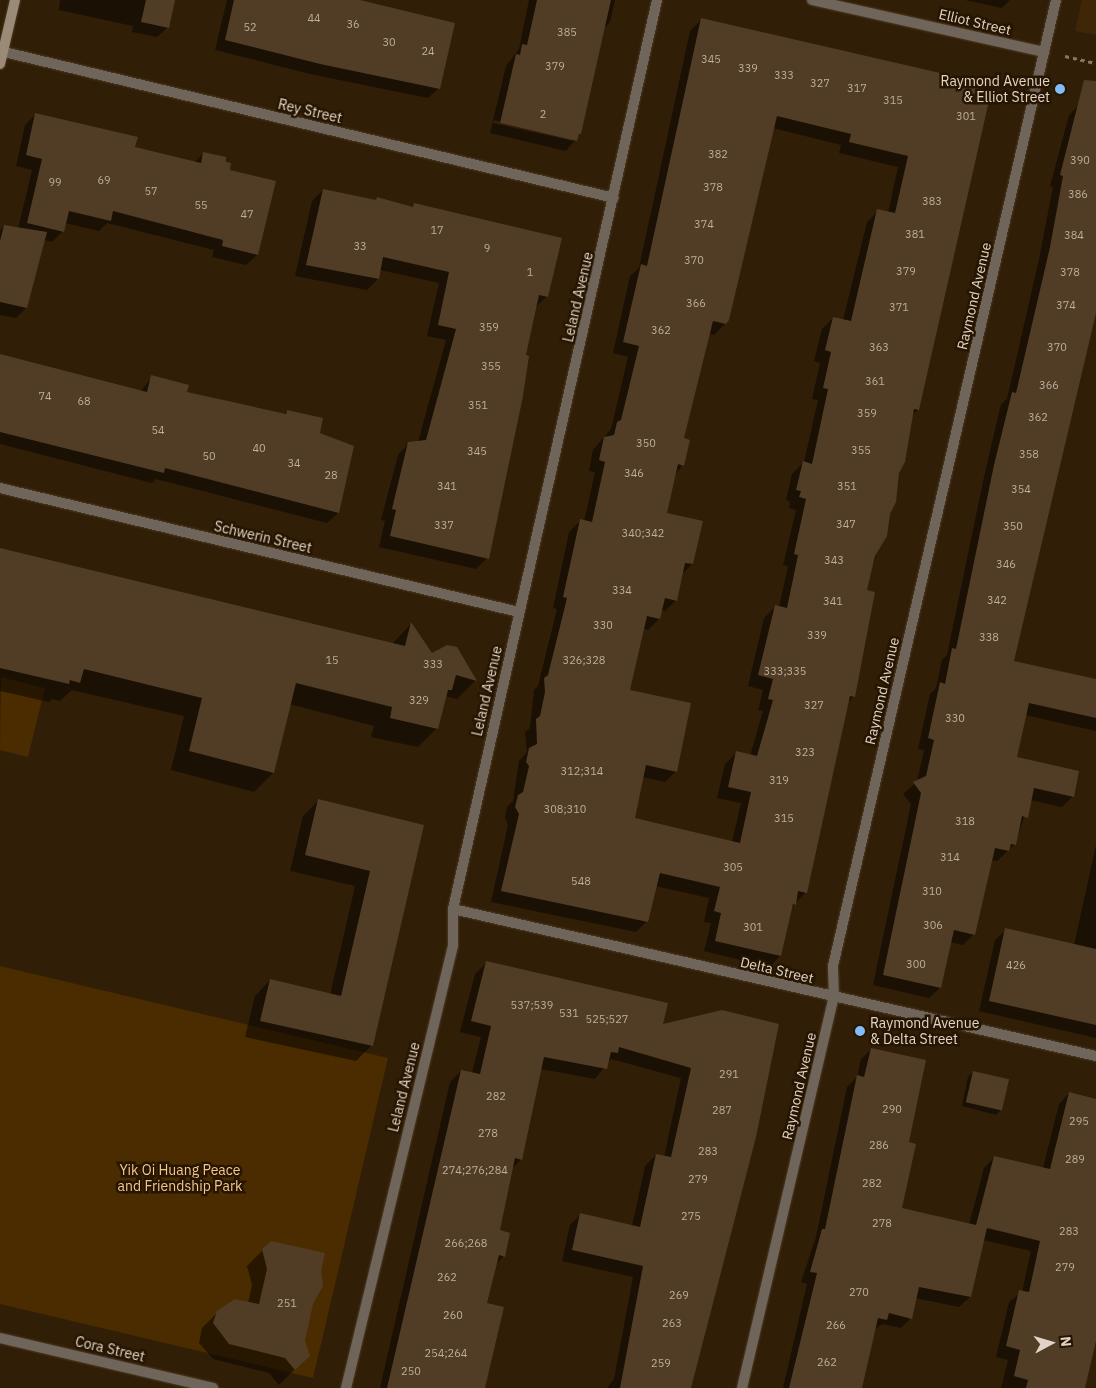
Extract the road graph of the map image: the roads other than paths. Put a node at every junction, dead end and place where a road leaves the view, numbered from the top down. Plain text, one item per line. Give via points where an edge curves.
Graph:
1 (15, 0) edge
2 (657, 0) edge
3 (812, 0) edge
4 (1056, 0) edge
5 (2, 52) edge
6 (1044, 52) junction
7 (0, 64) edge
8 (614, 198) junction
9 (0, 488) edge
10 (519, 612) junction
11 (453, 909) junction
12 (834, 997) junction
13 (1096, 1056) edge
14 (0, 1338) edge
15 (213, 1388) edge
16 (346, 1388) edge
17 (742, 1388) edge

1 - 5 street
2 - 8 street, Leland Avenue
3 - 6 street, Elliot Street
4 - 6 street, Raymond Avenue
5 - 7 street
5 - 8 street, Rey Street
6 - 12 street, Raymond Avenue via 833,966
8 - 10 street, Leland Avenue
9 - 10 street, Schwerin Street
10 - 11 street, Leland Avenue
11 - 12 street, Delta Street
11 - 16 street, Leland Avenue via 453,945
12 - 13 street, Delta Street
12 - 17 street, Raymond Avenue
14 - 15 street, Cora Street

